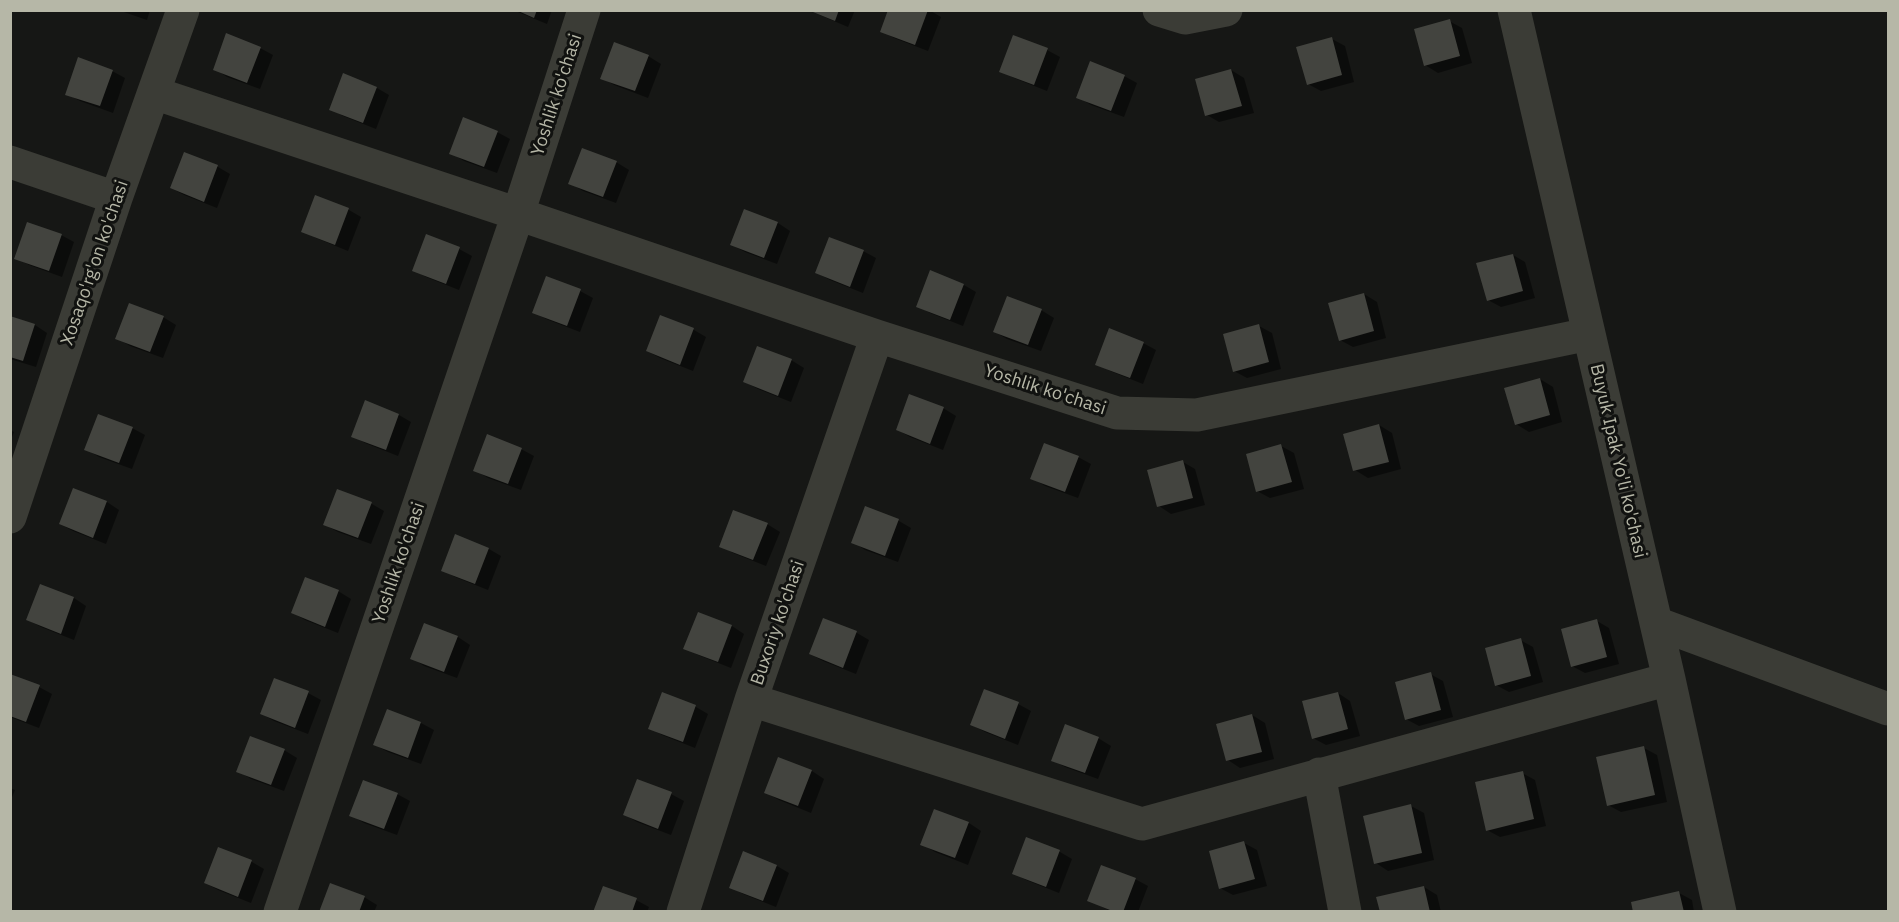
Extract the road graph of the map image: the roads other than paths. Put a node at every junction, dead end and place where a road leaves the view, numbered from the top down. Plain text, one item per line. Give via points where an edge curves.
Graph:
1 (183, 10) edge
2 (584, 10) edge
3 (1159, 10) edge
4 (1226, 10) edge
5 (1514, 10) edge
6 (154, 93) junction
7 (10, 162) edge
8 (116, 198) junction
9 (518, 214) junction
10 (1589, 334) junction
11 (877, 336) junction
12 (10, 517) edge
13 (1656, 622) junction
14 (1669, 679) junction
15 (751, 700) junction
16 (1888, 709) edge
17 (1319, 774) junction
18 (280, 912) edge
19 (683, 912) edge
20 (1345, 912) edge
21 (1720, 912) edge

1 - 6 street, Xosaqo'rg'on ko'chasi
2 - 9 street, Yoshlik ko'chasi
3 - 4 street via 1185,18
5 - 10 street, Buyuk Ipak Yo'li ko'chasi
6 - 8 street, Xosaqo'rg'on ko'chasi
6 - 9 street, Yoshlik ko'chasi
7 - 8 street
8 - 12 street, Xosaqo'rg'on ko'chasi
9 - 11 street, Yoshlik ko'chasi
9 - 18 street, Yoshlik ko'chasi
10 - 11 street, Yoshlik ko'chasi via 1197,415 1117,413
10 - 13 street, Buyuk Ipak Yo'li ko'chasi
11 - 15 street, Buxoriy ko'chasi
13 - 14 street, Buyuk Ipak Yo'li ko'chasi
13 - 16 street
14 - 17 street
14 - 21 street, Buyuk Ipak Yo'li ko'chasi
15 - 17 street via 1142,824
15 - 19 street, Buxoriy ko'chasi
17 - 20 street

